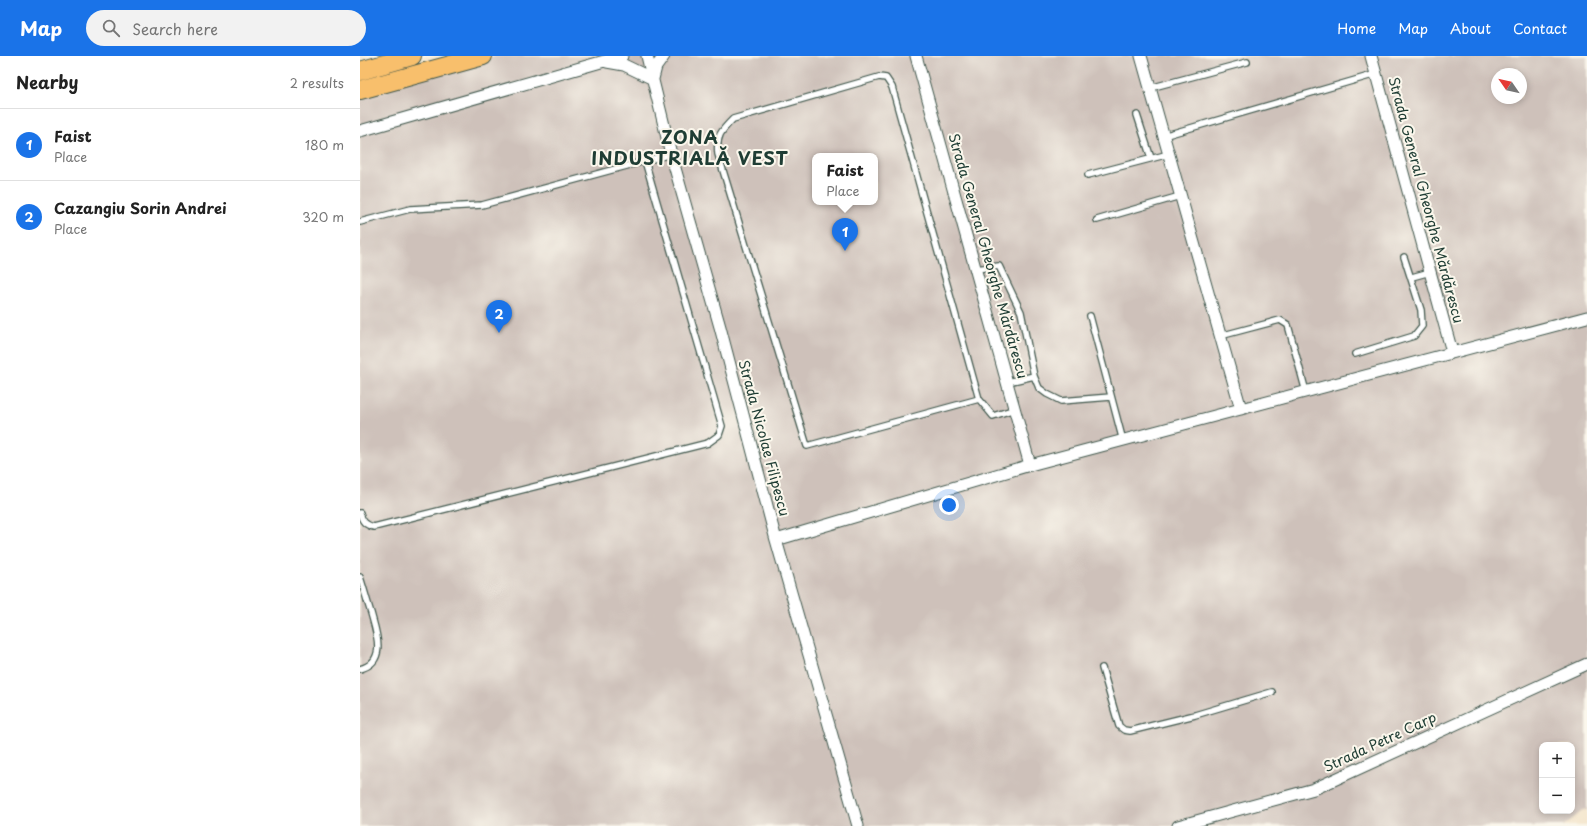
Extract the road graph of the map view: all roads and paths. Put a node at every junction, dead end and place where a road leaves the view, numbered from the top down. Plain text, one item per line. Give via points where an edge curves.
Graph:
1 (376, 56) edge
2 (412, 56) edge
3 (443, 56) edge
4 (482, 56) edge
5 (622, 56) edge
6 (647, 56) edge
7 (664, 56) edge
8 (916, 56) edge
9 (1141, 56) edge
10 (1371, 56) edge
11 (360, 61) edge
12 (604, 61) junction
13 (1247, 62) dead end
14 (360, 71) edge
15 (1376, 74) junction
16 (653, 79) junction
17 (360, 80) edge
18 (1150, 88) junction
19 (360, 90) edge
20 (1137, 116) dead end
21 (360, 131) edge
22 (1163, 136) junction
23 (672, 154) junction
24 (1169, 154) junction
25 (1151, 158) junction
26 (645, 161) junction
27 (1088, 175) dead end
28 (1180, 196) junction
29 (1097, 220) dead end
30 (360, 222) edge
31 (1404, 257) dead end
32 (976, 269) junction
33 (1430, 272) junction
34 (1412, 278) junction
35 (1090, 316) dead end
36 (1587, 317) edge
37 (1220, 336) junction
38 (1452, 352) junction
39 (1355, 354) dead end
40 (1034, 376) junction
41 (1008, 382) junction
42 (1306, 392) junction
43 (1111, 397) junction
44 (979, 399) junction
45 (1015, 409) junction
46 (1241, 409) junction
47 (1123, 441) junction
48 (1030, 465) junction
49 (360, 513) edge
50 (776, 540) junction
51 (360, 577) edge
52 (1587, 664) edge
53 (1102, 668) dead end
54 (360, 669) edge
55 (1272, 692) dead end
56 (858, 826) edge
57 (1178, 826) edge

1 - 11 main road
2 - 14 main road
3 - 17 main road
4 - 19 main road
5 - 12 street
6 - 16 street, Strada Nicolae Filipescu
7 - 16 street via 656,68
8 - 32 street, Strada General Gheorghe Mărdărescu
9 - 18 street
10 - 15 street, Strada General Gheorghe Mărdărescu
12 - 16 street via 624,65
12 - 21 street
13 - 18 lane
15 - 22 lane
15 - 33 street, Strada General Gheorghe Mărdărescu
16 - 23 street, Strada Nicolae Filipescu
18 - 22 street
20 - 25 lane
22 - 24 street
23 - 26 lane
23 - 50 street, Strada Nicolae Filipescu
24 - 25 lane
24 - 28 street
25 - 27 lane
26 - 30 lane via 482,205 410,209
26 - 49 lane via 722,426 718,435 708,442 374,527 367,526
28 - 29 lane
28 - 37 street
31 - 34 lane
32 - 40 lane via 999,266 1021,312
32 - 41 street, Strada General Gheorghe Mărdărescu
33 - 34 lane
33 - 38 street, Strada General Gheorghe Mărdărescu
34 - 39 lane via 1421,310 1422,326 1419,331 1414,336
35 - 43 lane
36 - 38 street
37 - 42 lane via 1280,320 1284,322 1288,325
37 - 46 street
38 - 42 street
40 - 41 lane
40 - 43 lane via 1040,388 1061,401
41 - 45 street, Strada General Gheorghe Mărdărescu
42 - 46 street
43 - 47 lane
44 - 44 lane via 807,446 718,154 717,143 721,130 733,119 879,77 886,78 892,87
44 - 45 lane via 992,416
45 - 48 street, Strada General Gheorghe Mărdărescu
46 - 47 street
47 - 48 street
48 - 50 street
50 - 56 street, Strada Nicolae Filipescu
51 - 54 lane via 378,637 375,658 366,668
52 - 57 street, Strada Petre Carp via 1314,789
53 - 55 lane via 1119,726 1124,730 1195,715

